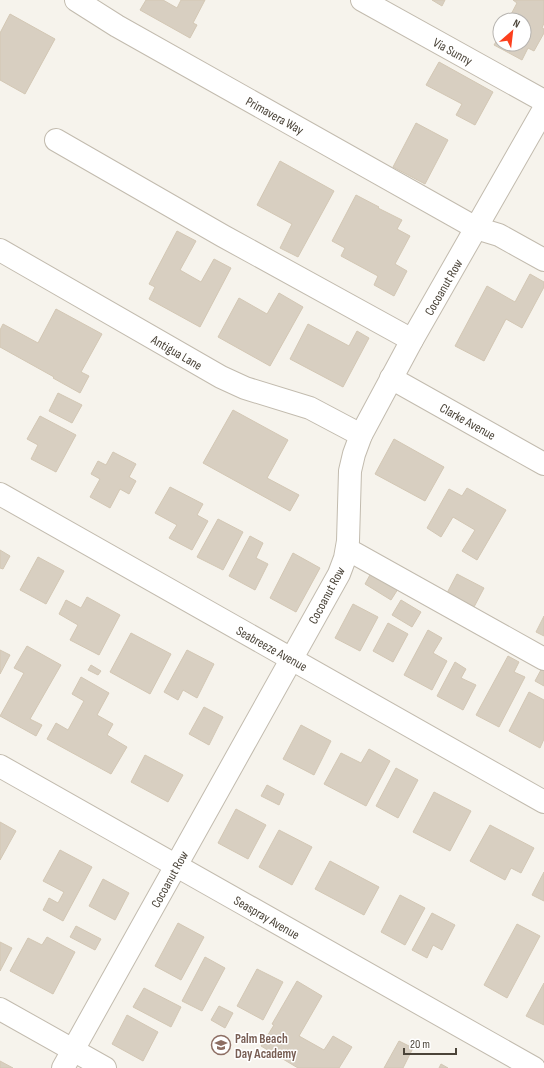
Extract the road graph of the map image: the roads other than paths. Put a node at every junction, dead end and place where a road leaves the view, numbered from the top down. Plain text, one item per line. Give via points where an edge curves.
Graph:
1 (76, 0) edge
2 (362, 0) edge
3 (544, 101) edge
4 (544, 109) edge
5 (56, 140) dead end
6 (476, 228) junction
7 (0, 250) edge
8 (544, 260) edge
9 (412, 340) junction
10 (391, 378) junction
11 (361, 435) junction
12 (544, 464) edge
13 (0, 494) edge
14 (347, 550) junction
15 (291, 659) junction
16 (544, 659) edge
17 (0, 766) edge
18 (544, 802) edge
19 (176, 865) junction
20 (0, 1009) edge
21 (68, 1059) edge
22 (105, 1068) edge
23 (534, 1068) edge

1 - 6 street, Primavera Way via 117,26
2 - 3 street, Via Sunny
4 - 6 street, Cocoanut Row
5 - 9 street
6 - 8 street, Primavera Way via 499,235
6 - 9 street, Cocoanut Row
7 - 11 street, Antigua Lane via 234,384 310,408
9 - 10 street, Cocoanut Row
10 - 11 street, Cocoanut Row
10 - 12 street, Clarke Avenue
11 - 14 street, Cocoanut Row via 350,471
13 - 15 street, Seabreeze Avenue
14 - 15 street, Cocoanut Row via 339,574
14 - 16 street
15 - 18 street, Seabreeze Avenue
15 - 19 street, Cocoanut Row
17 - 19 street, Seaspray Avenue
19 - 21 street, Cocoanut Row
19 - 23 street, Seaspray Avenue
20 - 21 street
21 - 22 street

